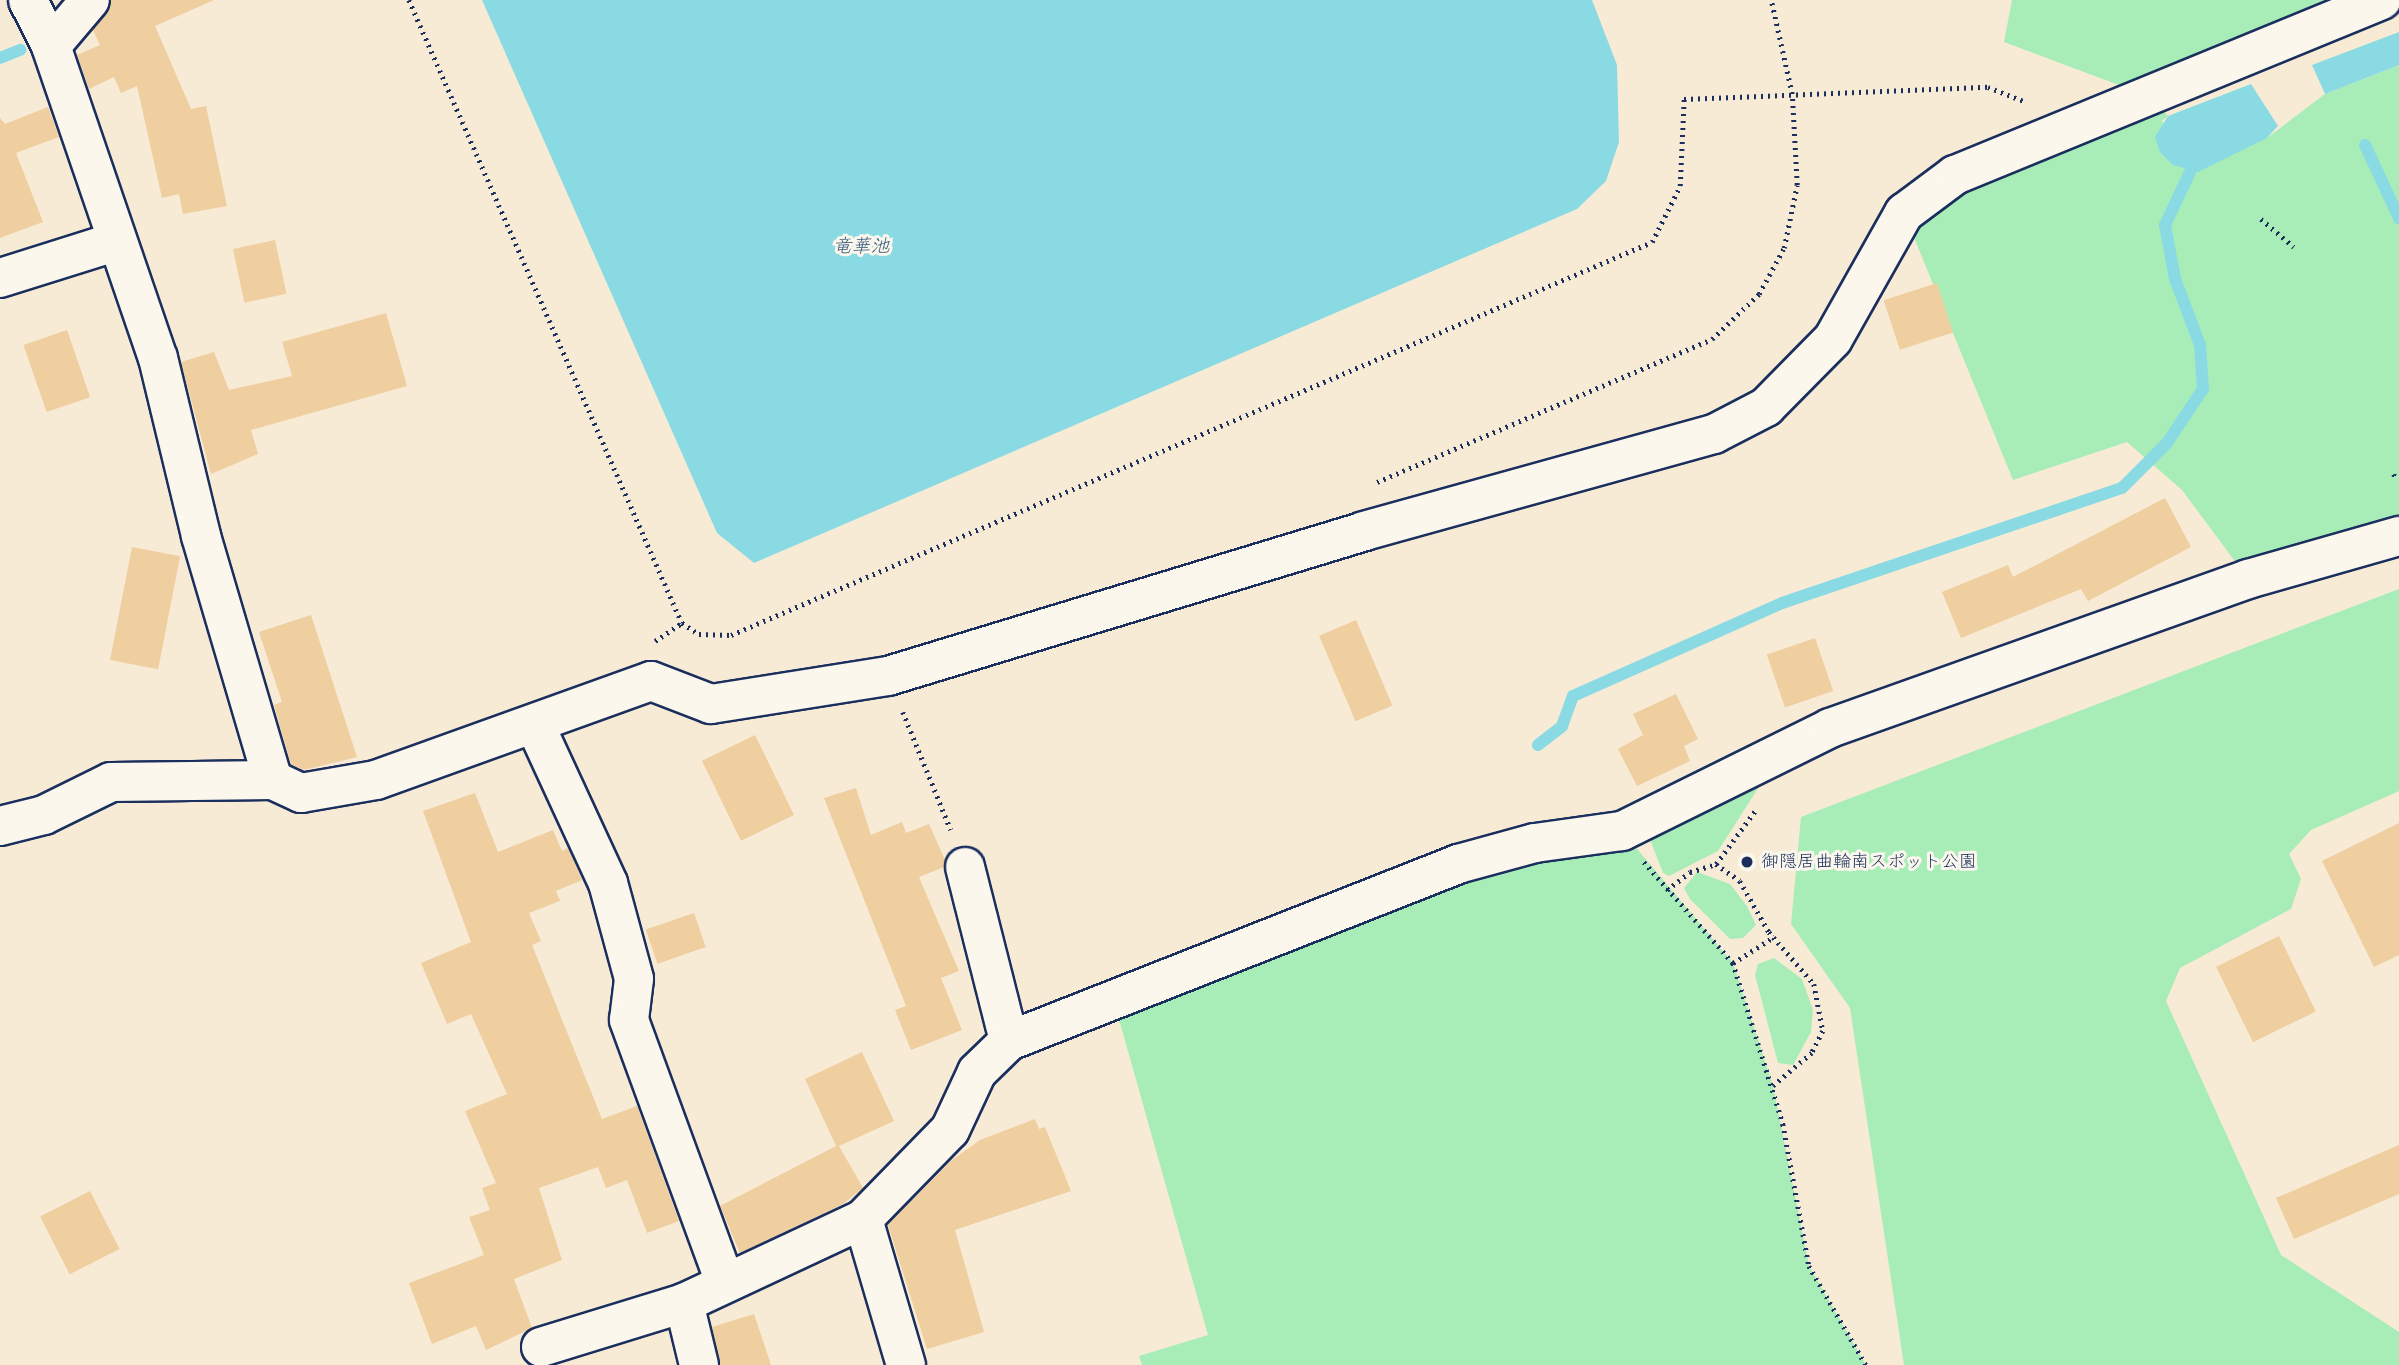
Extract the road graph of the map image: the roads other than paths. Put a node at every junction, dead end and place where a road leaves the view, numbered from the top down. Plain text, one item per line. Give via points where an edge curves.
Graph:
1 (28, 0) edge
2 (90, 0) edge
3 (2382, 0) edge
4 (51, 46) junction
5 (117, 241) junction
6 (0, 278) edge
7 (2399, 536) edge
8 (534, 725) junction
9 (273, 780) junction
10 (0, 826) edge
11 (965, 867) road end
12 (1009, 1041) junction
13 (863, 1219) junction
14 (724, 1280) junction
15 (684, 1303) junction
16 (541, 1347) dead end
17 (699, 1365) edge
18 (906, 1365) edge

1 - 4 street
2 - 4 street
3 - 8 street via 1955,175 1904,213 1833,338 1766,407 1714,434 1364,531 888,676 711,704 651,681 587,699
4 - 5 street
5 - 6 street
5 - 9 street via 158,358 201,536
7 - 12 street via 2248,579 1830,728 1622,831 1535,843 1458,864
8 - 9 street via 376,780 301,793
8 - 14 street via 608,883 634,979 629,1020
9 - 10 street via 111,782 44,816
11 - 12 street
12 - 13 street via 978,1072 950,1130
13 - 14 street
13 - 18 street
14 - 15 street
15 - 16 street
15 - 17 street

